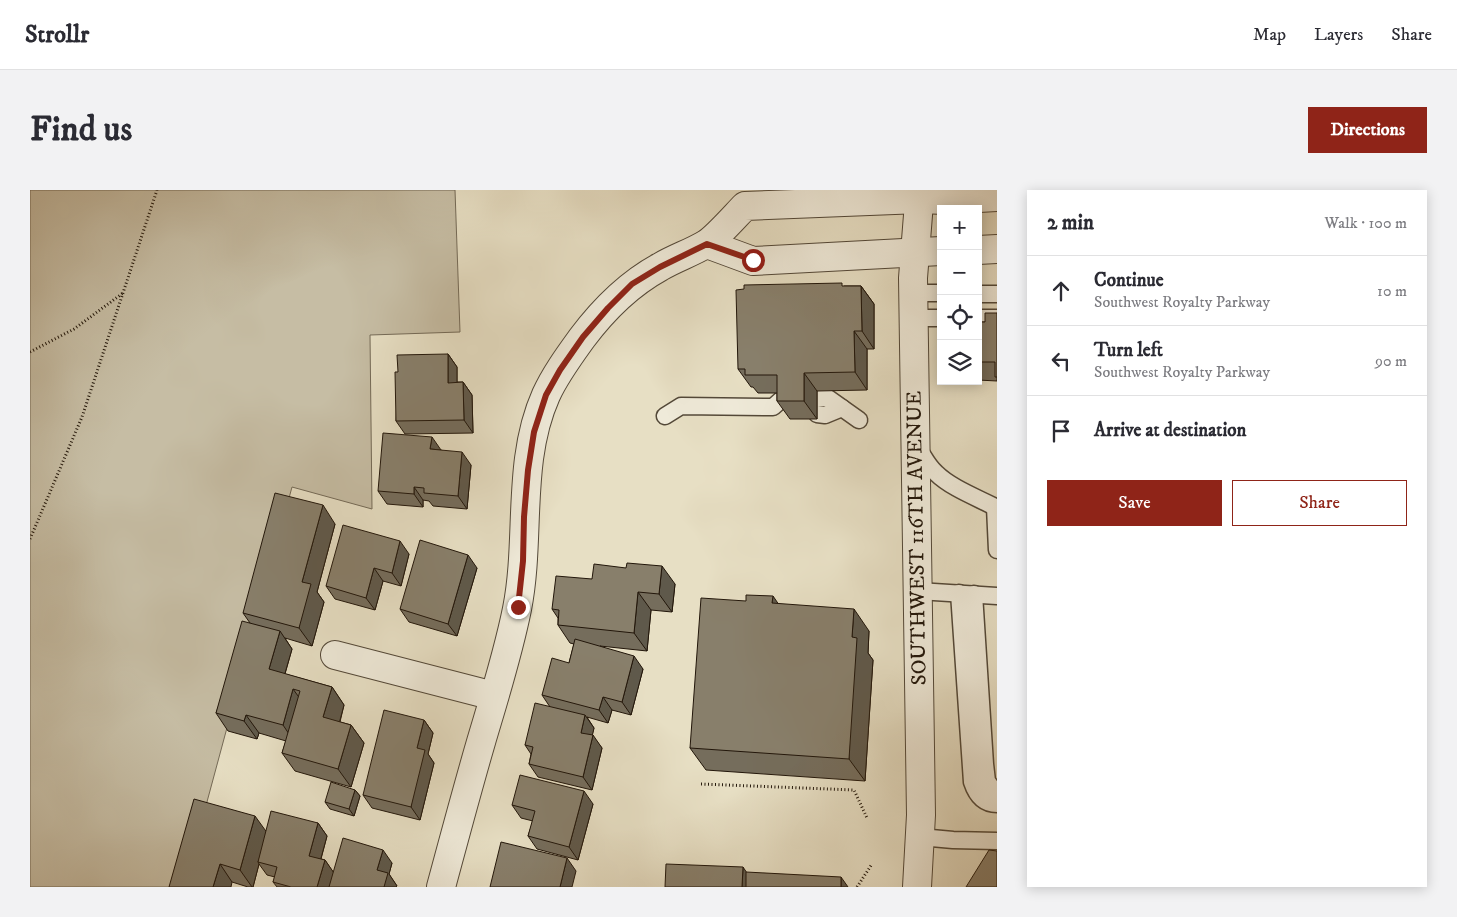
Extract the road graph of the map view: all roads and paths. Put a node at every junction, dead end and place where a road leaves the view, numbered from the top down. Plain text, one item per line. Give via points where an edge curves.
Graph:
1 (157, 190) edge
2 (920, 194) edge
3 (997, 197) edge
4 (707, 244) junction
5 (997, 249) edge
6 (982, 250) edge
7 (928, 252) edge
8 (124, 293) junction
9 (982, 294) edge
10 (997, 294) edge
11 (937, 295) edge
12 (914, 305) junction
13 (937, 316) edge
14 (30, 352) edge
15 (817, 406) dead end
16 (790, 407) edge
17 (665, 416) dead end
18 (859, 420) dead end
19 (916, 444) junction
20 (996, 507) edge
21 (30, 539) edge
22 (997, 550) edge
23 (918, 591) junction
24 (967, 594) junction
25 (997, 596) edge
26 (335, 655) dead end
27 (494, 696) junction
28 (701, 784) dead end
29 (997, 796) edge
30 (997, 804) edge
31 (866, 818) dead end
32 (920, 837) junction
33 (997, 841) edge
34 (872, 864) dead end
35 (441, 887) edge
36 (857, 887) edge
37 (917, 887) edge

1 - 8 path
2 - 3 street via 944,200
2 - 4 street via 745,206
2 - 7 street, SOUTHWEST 116TH AVENUE
4 - 7 street via 753,260
4 - 27 street via 632,284 583,337 546,395 534,432 528,470 518,607
5 - 6 street
7 - 12 street, SOUTHWEST 116TH AVENUE
8 - 14 path via 74,329
8 - 21 path via 82,417
9 - 10 lane
11 - 12 lane
12 - 13 lane
12 - 19 street, SOUTHWEST 116TH AVENUE
15 - 18 lane via 828,398
16 - 17 lane via 780,415 773,406 680,406
19 - 20 lane via 937,474
19 - 23 street, SOUTHWEST 116TH AVENUE
20 - 22 lane
23 - 24 lane
23 - 32 street, SOUTHWEST 116TH AVENUE
24 - 25 lane
24 - 29 lane via 987,781
24 - 30 lane via 972,782 979,797
26 - 27 street
27 - 35 street
28 - 31 path via 854,790
32 - 33 lane
32 - 37 street, SOUTHWEST 116TH AVENUE
34 - 36 path

